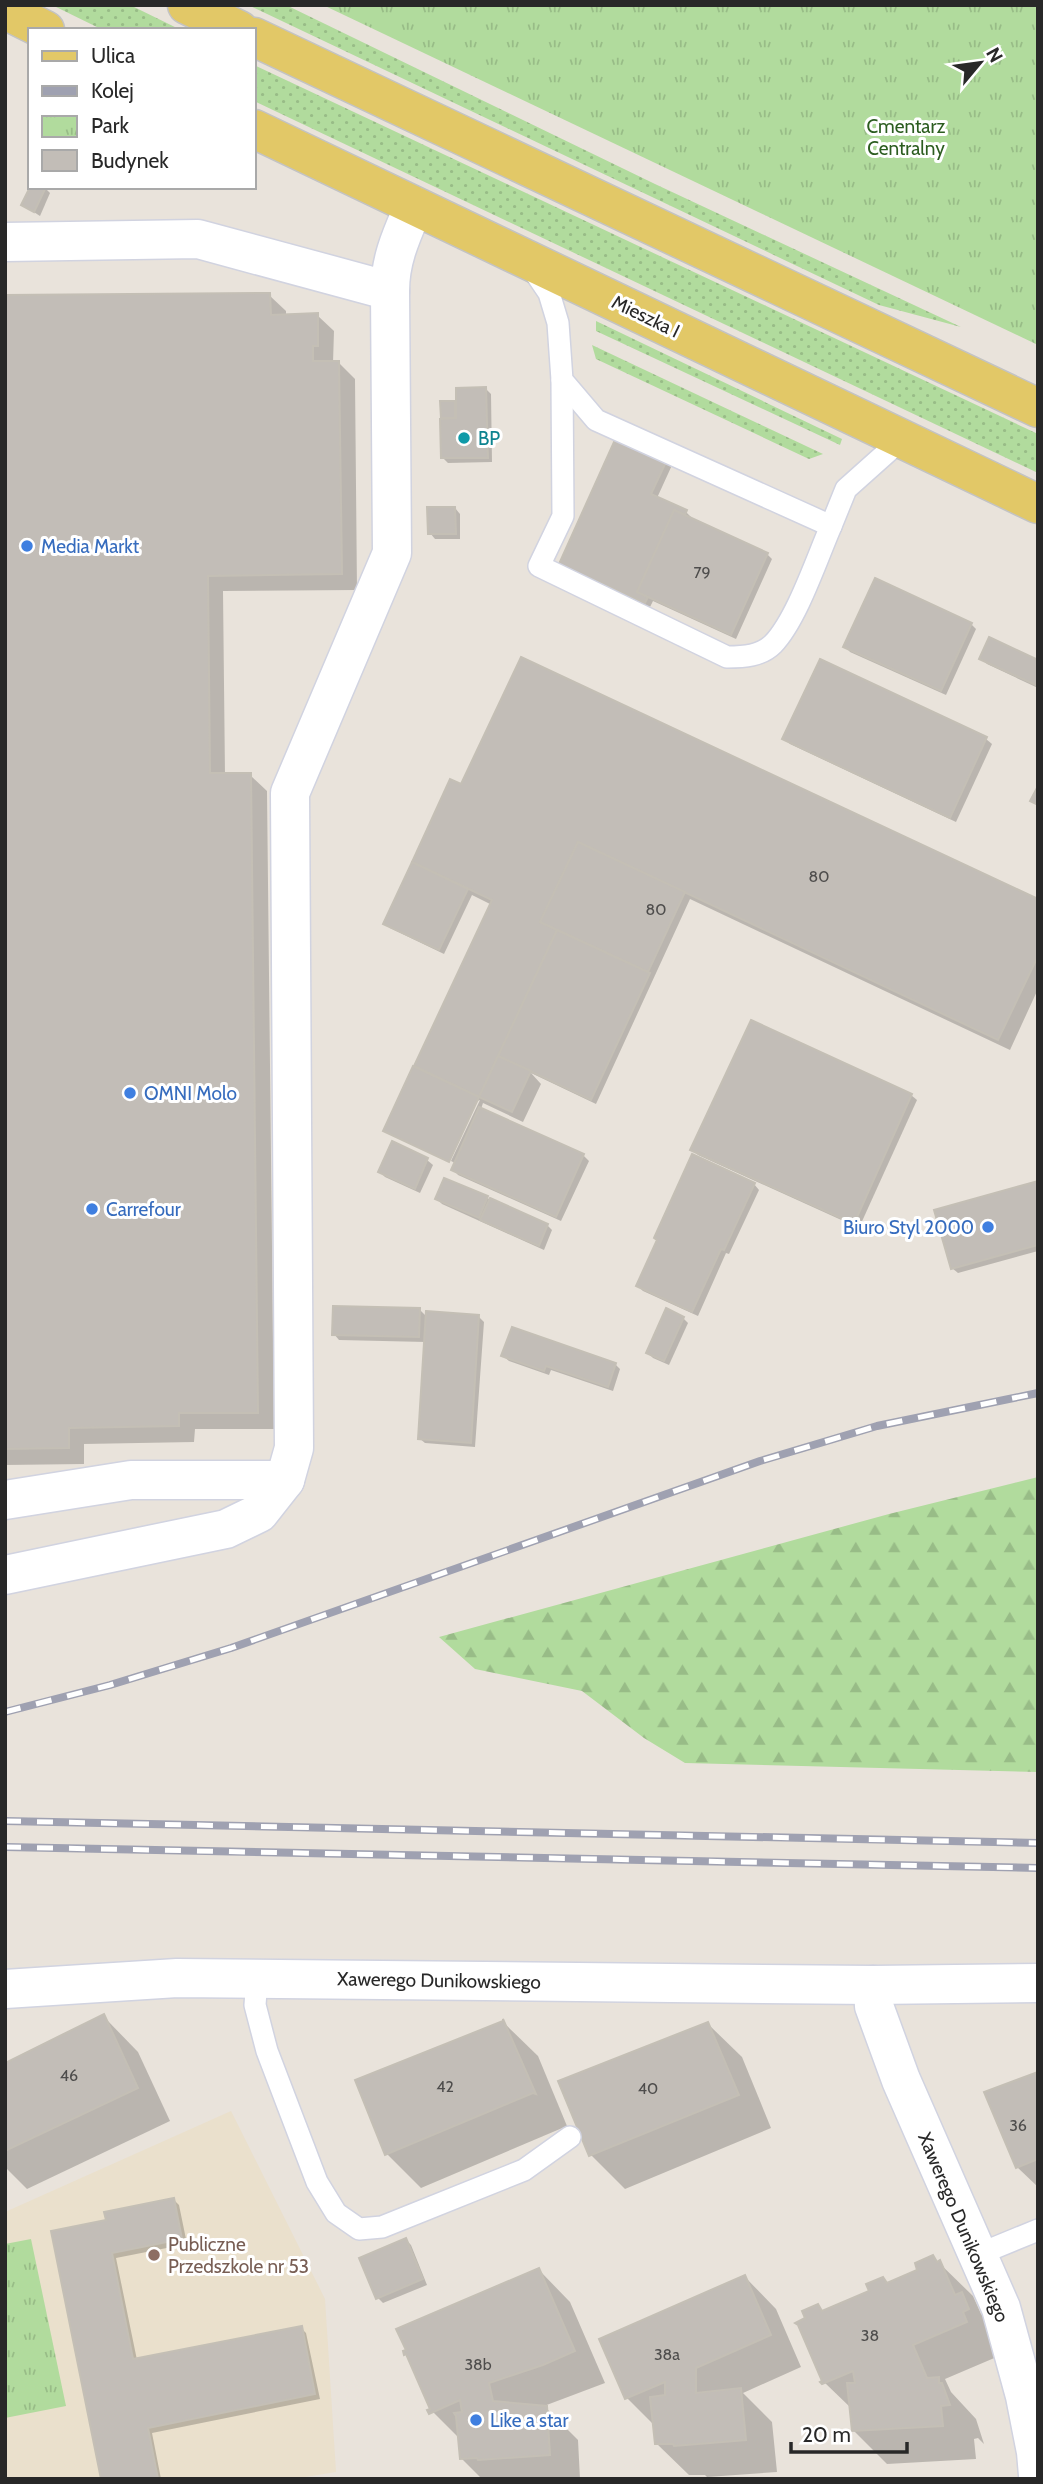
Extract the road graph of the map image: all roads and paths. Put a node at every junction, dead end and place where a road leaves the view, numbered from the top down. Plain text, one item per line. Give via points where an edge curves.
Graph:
1 (187, 5) edge
2 (5, 10) edge
3 (5, 27) edge
4 (41, 28) edge
5 (235, 28) edge
6 (28, 31) edge
7 (256, 38) edge
8 (256, 130) edge
9 (414, 206) junction
10 (5, 242) edge
11 (525, 258) junction
12 (390, 291) junction
13 (562, 380) junction
14 (1038, 408) edge
15 (902, 439) junction
16 (1038, 504) edge
17 (831, 526) junction
18 (285, 1480) junction
19 (5, 1500) edge
20 (5, 1575) edge
21 (257, 1978) junction
22 (1038, 1983) edge
23 (873, 1985) junction
24 (5, 1989) edge
25 (570, 2137) dead end
26 (1038, 2230) edge
27 (977, 2255) junction
28 (1038, 2475) edge

1 - 5 main road
2 - 4 main road
3 - 6 street
7 - 14 main road
8 - 9 main road, Mieszka I
9 - 11 main road, Mieszka I
9 - 12 street via 394,254
10 - 12 street via 198,239
11 - 13 lane via 549,293 558,323
11 - 15 main road, Mieszka I
12 - 18 street via 392,554 290,793 294,1448
13 - 17 lane via 596,420
13 - 17 lane via 563,516 539,566 727,657 751,656 772,645 792,615
15 - 16 main road, Mieszka I
15 - 17 lane via 846,489
18 - 19 street via 131,1480
18 - 20 street via 259,1513 226,1529
21 - 23 street, Xawerego Dunikowskiego
21 - 24 street, Xawerego Dunikowskiego
21 - 25 lane via 255,2006 267,2050 317,2182 335,2213 359,2229 382,2227 524,2170
22 - 23 street, Xawerego Dunikowskiego
23 - 27 street, Xawerego Dunikowskiego via 874,2006 901,2080
26 - 27 lane
27 - 28 street, Xawerego Dunikowskiego via 1001,2308 1025,2396

